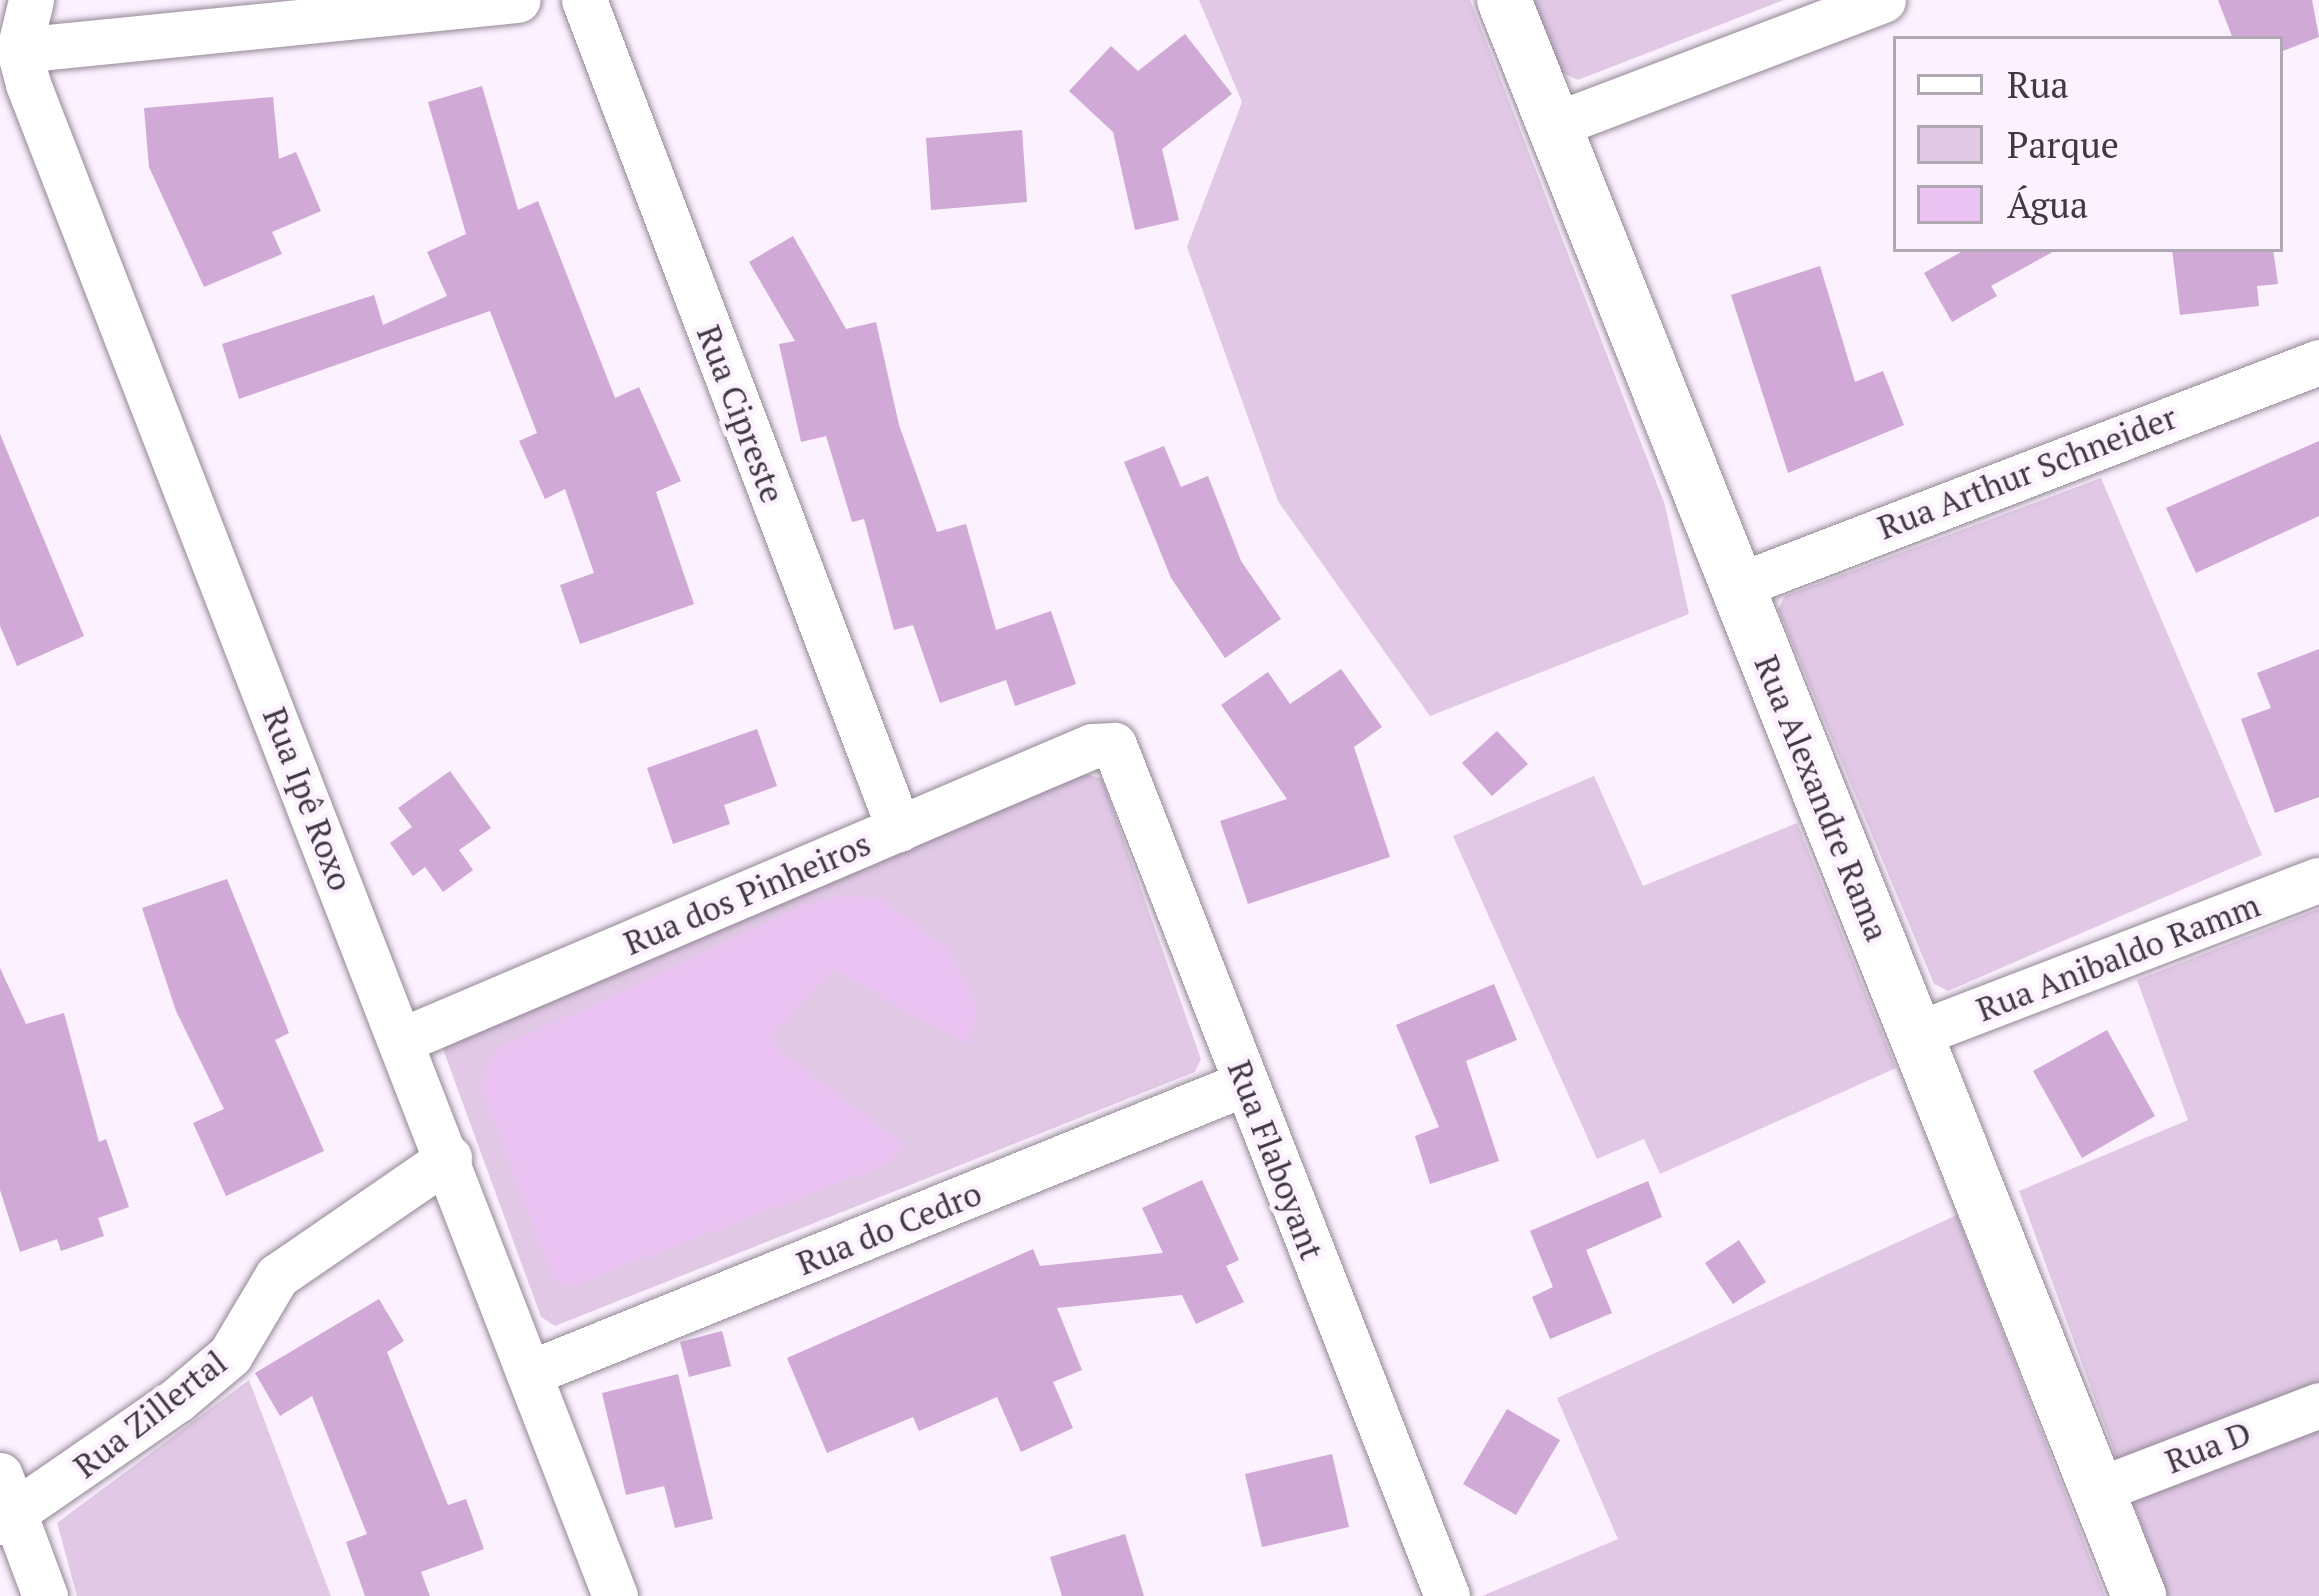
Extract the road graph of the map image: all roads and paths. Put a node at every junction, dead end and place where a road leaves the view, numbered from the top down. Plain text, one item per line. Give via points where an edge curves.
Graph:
1 (31, 0) edge
2 (517, 0) edge
3 (584, 0) edge
4 (1504, 0) edge
5 (1883, 0) edge
6 (19, 50) junction
7 (1554, 125) junction
8 (2319, 362) edge
9 (1737, 586) junction
10 (1092, 746) joint
11 (898, 829) junction
12 (2319, 880) edge
13 (1918, 1034) junction
14 (402, 1040) junction
15 (1246, 1083) junction
16 (449, 1158) junction
17 (532, 1372) junction
18 (2319, 1405) edge
19 (2098, 1490) junction
20 (4, 1503) edge
21 (1445, 1595) edge
22 (45, 1596) edge
23 (615, 1596) edge
24 (2139, 1596) edge

1 - 6 street
2 - 6 street
3 - 11 street, Rua Cipreste
4 - 7 street, Rua Alexandre Rama
5 - 7 street
6 - 14 street, Rua Ipê Roxo
7 - 9 street, Rua Alexandre Rama
8 - 9 street, Rua Arthur Schneider
9 - 13 street, Rua Alexandre Rama
10 - 11 street, Rua dos Pinheiros
10 - 15 street, Rua Flaboyant via 1114,745 1124,760
11 - 14 street, Rua dos Pinheiros
12 - 13 street, Rua Anibaldo Ramm
13 - 19 street, Rua Alexandre Rama
14 - 16 street, Rua Ipê Roxo
15 - 17 street, Rua do Cedro
15 - 21 street, Rua Flaboyant
16 - 17 street, Rua Ipê Roxo
16 - 20 street, Rua Zillertal via 277,1276 230,1355 132,1435
17 - 23 street, Rua Ipê Roxo
18 - 19 street, Rua D
19 - 24 street, Rua Alexandre Rama
20 - 22 street

